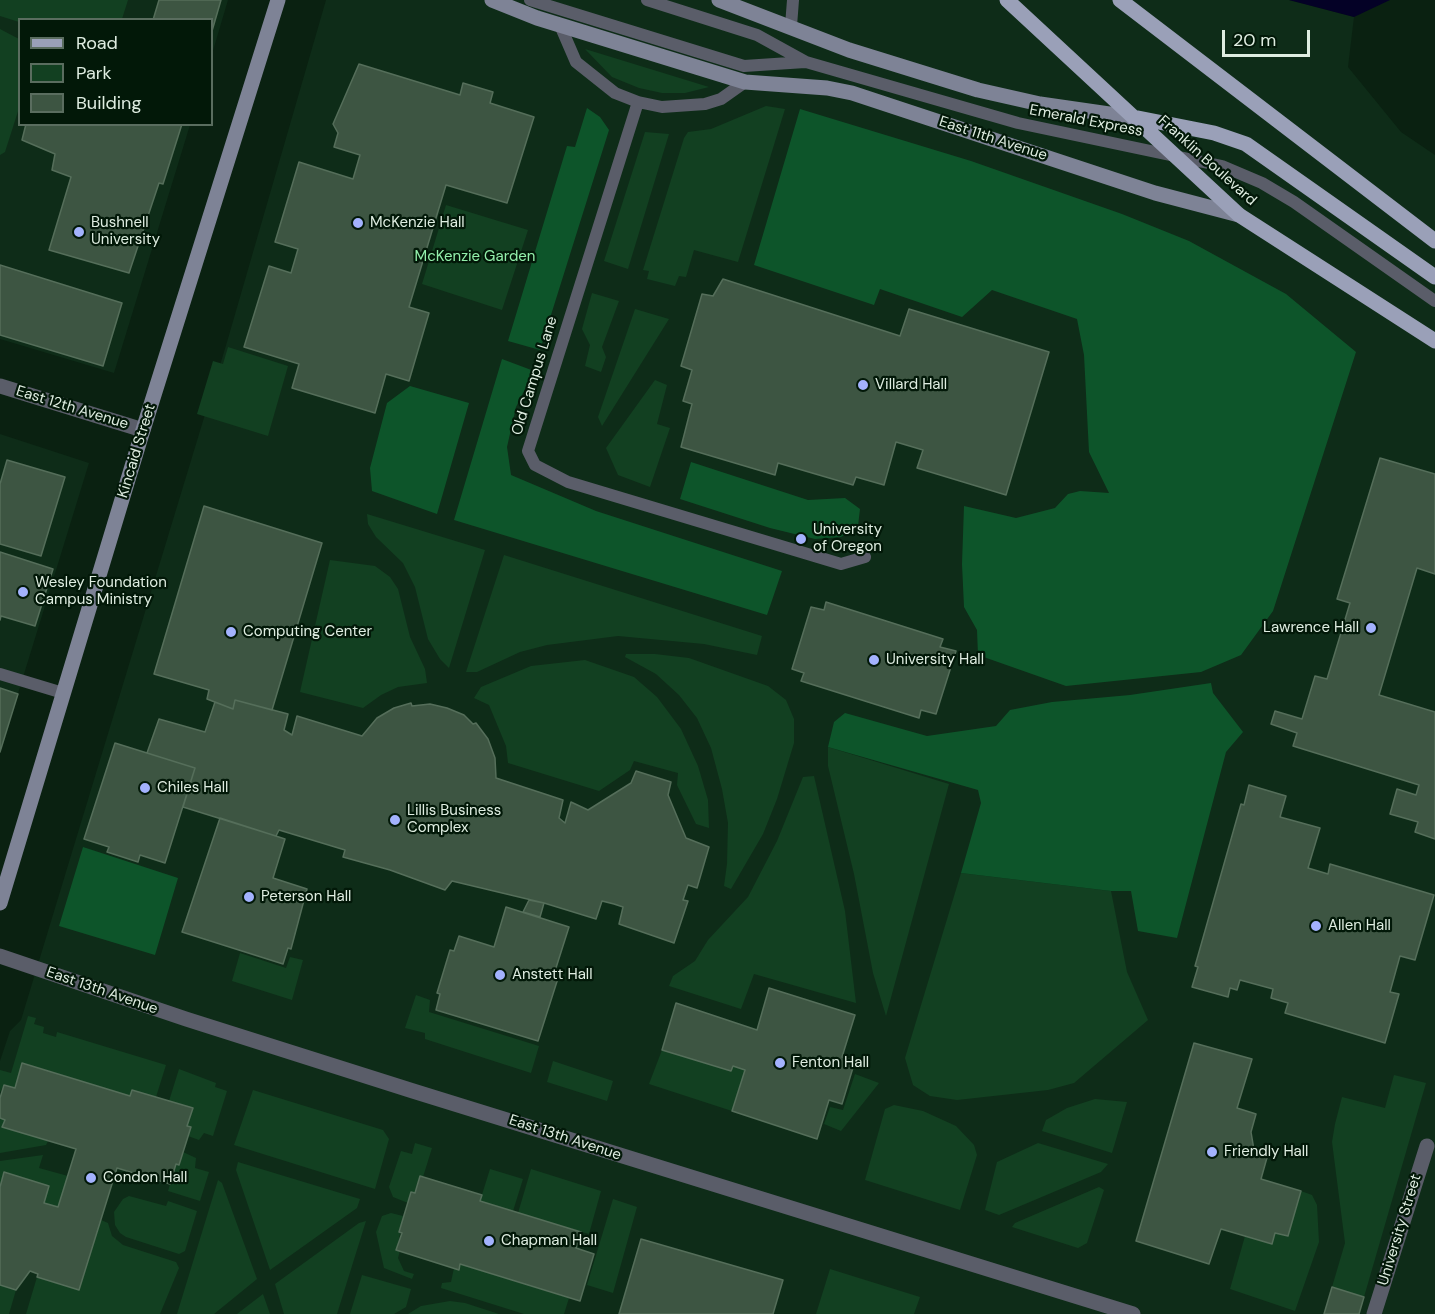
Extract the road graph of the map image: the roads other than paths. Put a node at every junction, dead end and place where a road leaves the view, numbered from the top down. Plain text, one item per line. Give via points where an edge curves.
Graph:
1 (278, 0) edge
2 (492, 0) edge
3 (530, 0) edge
4 (647, 0) edge
5 (719, 0) edge
6 (793, 0) edge
7 (1007, 0) edge
8 (1120, 0) edge
9 (560, 25) junction
10 (791, 26) junction
11 (806, 62) junction
12 (745, 82) junction
13 (638, 102) junction
14 (1130, 117) junction
15 (1172, 154) junction
16 (1239, 215) junction
17 (1435, 241) edge
18 (1435, 277) edge
19 (1435, 301) edge
20 (1435, 341) edge
21 (0, 386) edge
22 (143, 430) junction
23 (864, 557) dead end
24 (0, 674) edge
25 (63, 693) junction
26 (0, 903) edge
27 (0, 956) edge
28 (1427, 1146) dead end
29 (1133, 1314) edge
30 (1374, 1314) edge

1 - 22 main road, Kincaid Street
2 - 9 main road, East 11th Avenue
3 - 11 lane, Emerald Express via 744,66
4 - 11 lane, Emerald Express via 757,35
5 - 10 main road
6 - 10 lane
7 - 14 main road, Franklin Boulevard
8 - 17 main road
9 - 12 main road, East 11th Avenue
9 - 13 lane via 576,62 615,93
10 - 14 main road via 849,50 978,90
11 - 15 lane, Emerald Express via 1018,123
12 - 13 lane via 721,99 705,104 662,108
12 - 16 main road, East 11th Avenue via 852,93 1155,193
13 - 23 lane, Old Campus Lane via 528,451 535,465 568,482 841,564
14 - 15 main road, Franklin Boulevard
14 - 18 main road via 1214,133 1246,144
15 - 16 main road, Franklin Boulevard
15 - 19 lane, Emerald Express via 1222,166 1262,183
16 - 20 main road, Franklin Boulevard
21 - 22 street, East 12th Avenue
22 - 25 main road, Kincaid Street
24 - 25 lane
25 - 26 main road, Kincaid Street
27 - 29 street, East 13th Avenue via 413,1091
28 - 30 street, University Street

